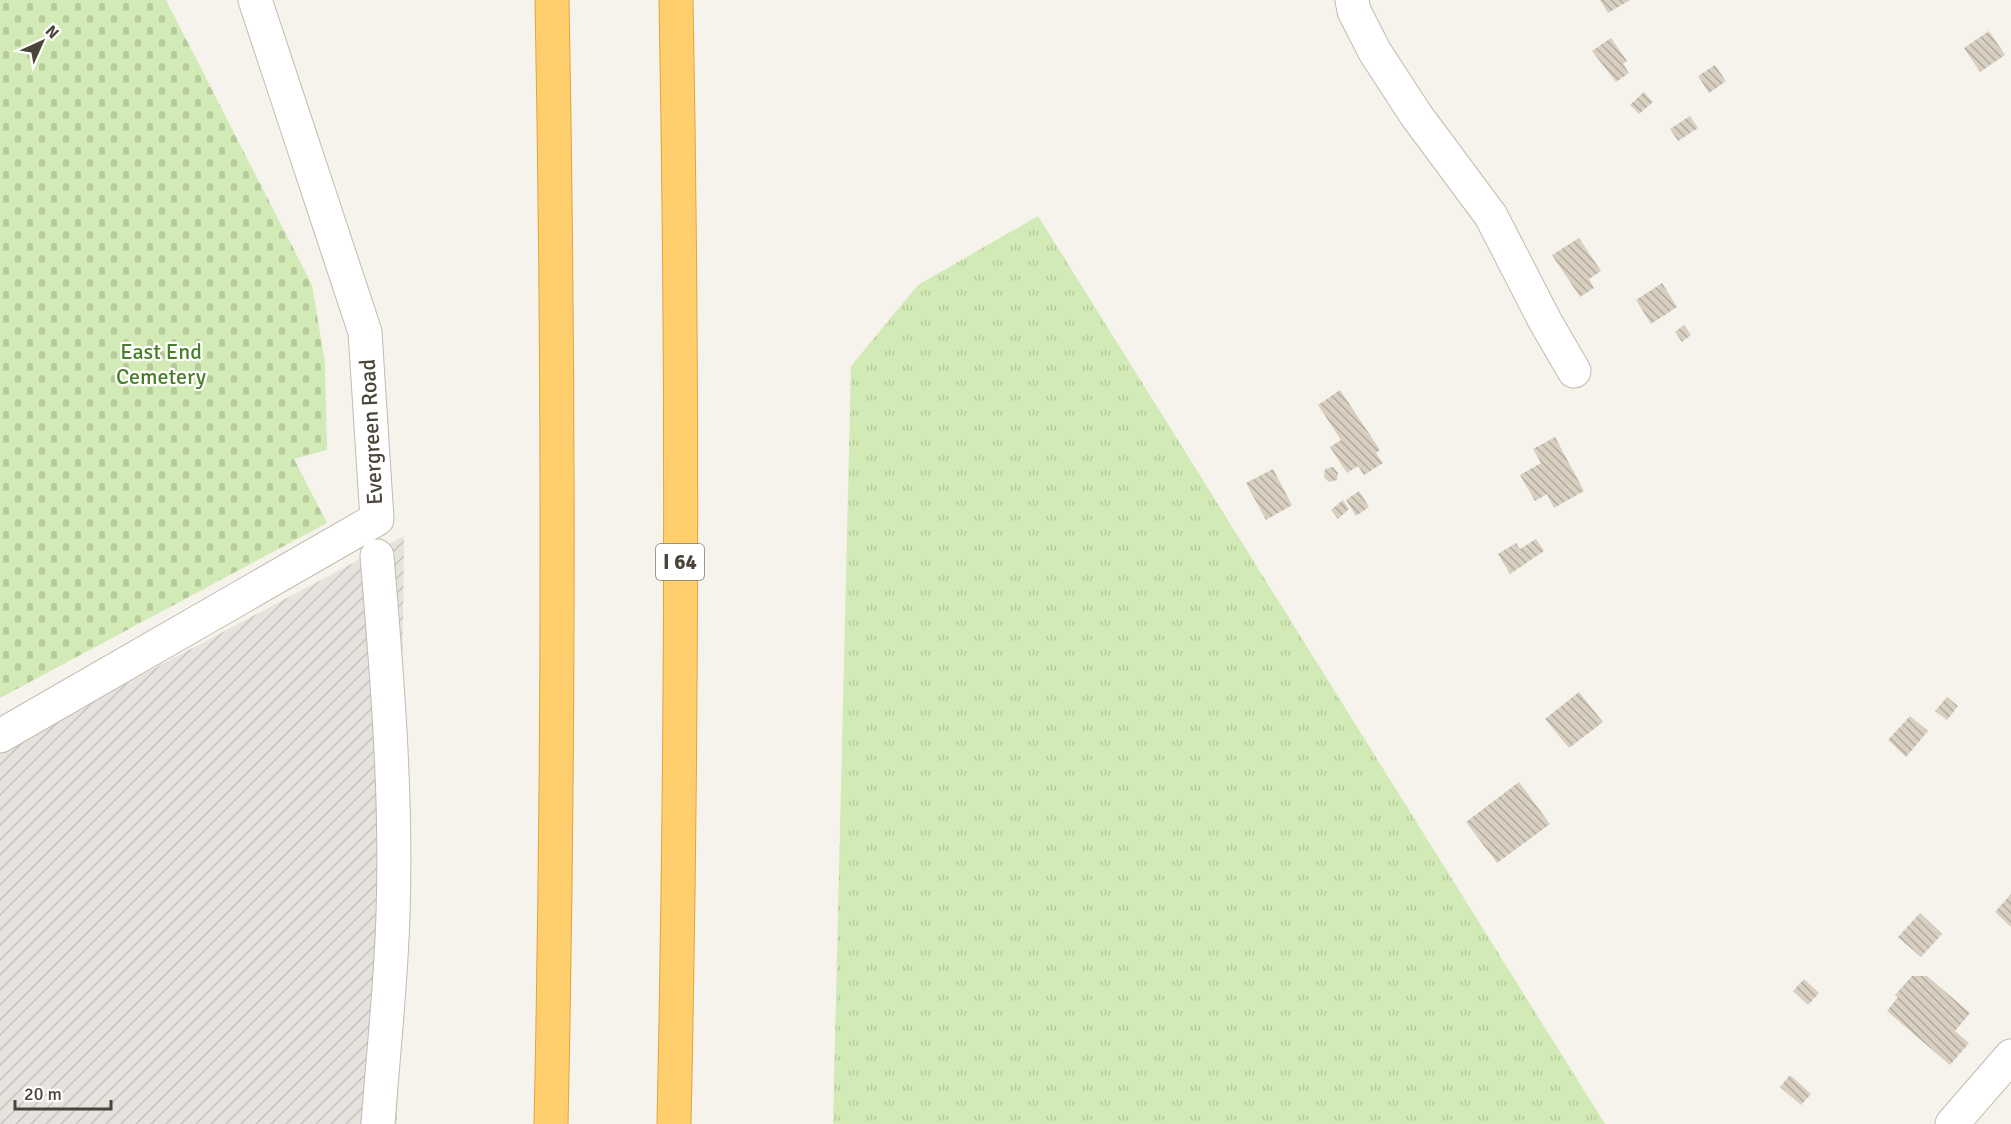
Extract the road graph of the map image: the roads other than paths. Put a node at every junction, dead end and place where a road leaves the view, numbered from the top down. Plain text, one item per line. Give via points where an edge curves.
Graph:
1 (255, 0) edge
2 (552, 0) edge
3 (676, 0) edge
4 (1352, 0) edge
5 (1574, 371) dead end
6 (377, 556) dead end
7 (0, 736) edge
8 (2011, 1056) edge
9 (378, 1124) edge
10 (551, 1124) edge
11 (674, 1124) edge
12 (1952, 1124) edge

1 - 7 street, Evergreen Road via 365,332 377,519
2 - 10 highway via 557,495
3 - 11 highway, I 64 via 681,467
4 - 5 street via 1375,52 1491,216
6 - 9 street via 393,809 393,916
8 - 12 street

